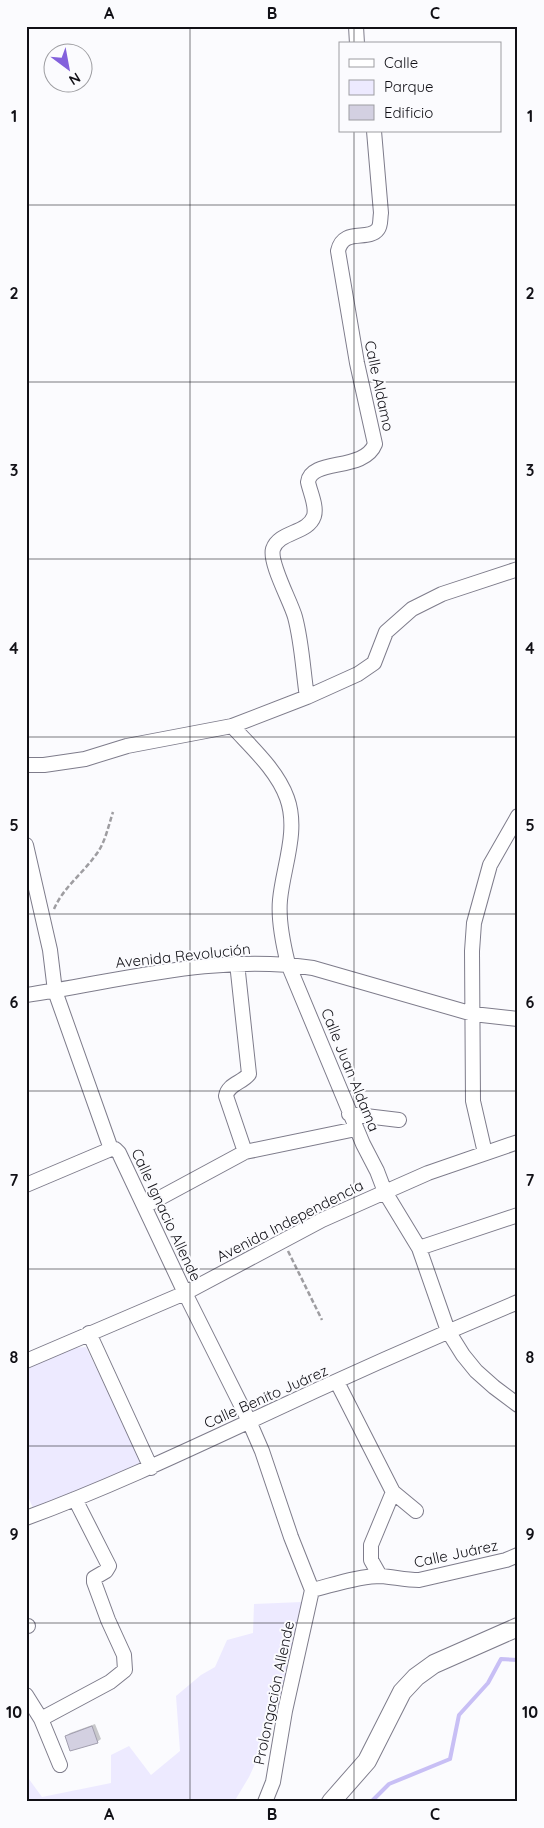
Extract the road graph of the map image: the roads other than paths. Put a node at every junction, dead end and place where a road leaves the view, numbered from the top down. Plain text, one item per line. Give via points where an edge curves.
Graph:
1 (356, 26) edge
2 (357, 42) edge
3 (374, 132) edge
4 (518, 570) edge
5 (307, 696) junction
6 (232, 726) junction
7 (26, 765) edge
8 (518, 816) edge
9 (26, 845) edge
10 (237, 963) junction
11 (288, 964) junction
12 (55, 991) junction
13 (26, 995) edge
14 (472, 1014) junction
15 (518, 1019) edge
16 (349, 1114) junction
17 (398, 1120) dead end
18 (356, 1129) junction
19 (518, 1142) edge
20 (111, 1149) junction
21 (245, 1152) junction
22 (485, 1153) junction
23 (26, 1185) edge
24 (385, 1192) junction
25 (145, 1206) junction
26 (518, 1215) edge
27 (419, 1248) junction
28 (185, 1293) junction
29 (518, 1302) edge
30 (448, 1331) junction
31 (89, 1333) junction
32 (26, 1361) edge
33 (337, 1382) junction
34 (518, 1405) edge
35 (249, 1421) junction
36 (150, 1468) junction
37 (393, 1492) junction
38 (75, 1499) junction
39 (416, 1511) dead end
40 (28, 1513) edge
41 (518, 1555) edge
42 (380, 1576) junction
43 (312, 1590) junction
44 (518, 1627) edge
45 (26, 1695) edge
46 (41, 1719) junction
47 (60, 1766) dead end
48 (265, 1802) edge
49 (331, 1802) edge

1 - 2 street
3 - 5 street, Calle Aldamo via 381,213 379,225 373,233 348,238 340,244 338,251 375,444 362,459 312,474 308,482 314,516 310,522 280,539 273,549 274,562 295,617
4 - 5 street via 442,594 412,609 386,632 370,666
5 - 6 street
6 - 7 street via 127,746 85,759
6 - 11 street, Calle Juan Aldama via 280,785 291,812 279,913
8 - 14 street via 490,865 474,923
9 - 12 street, Calle Ignacio Allende via 50,950
10 - 11 street, Avenida Revolución
10 - 12 street, Avenida Revolución via 159,972
10 - 21 street via 249,1074 229,1088 226,1096
11 - 14 street, Avenida Revolución via 313,968
11 - 16 street, Calle Juan Aldama
12 - 13 street, Avenida Revolución
12 - 20 street, Calle Ignacio Allende
14 - 15 street, Avenida Revolución
14 - 22 street via 473,1101
16 - 17 street
16 - 18 street, Calle Juan Aldama
18 - 21 street
18 - 24 street, Calle Juan Aldama
19 - 22 street, Avenida Independencia
20 - 23 street
20 - 25 street, Calle Ignacio Allende via 119,1153
21 - 25 street
22 - 24 street, Avenida Independencia
24 - 27 street, Calle Juan Aldama
24 - 28 street, Avenida Independencia via 322,1220
25 - 28 street, Calle Ignacio Allende
26 - 27 street
27 - 30 street, Calle Juan Aldama
28 - 31 street, Avenida Independencia
28 - 35 street, Calle Ignacio Allende
29 - 30 street, Calle Benito Juárez
30 - 33 street, Calle Benito Juárez
30 - 34 street, Calle Juan Aldama via 476,1371
31 - 32 street, Avenida Independencia
31 - 36 street
33 - 35 street, Calle Benito Juárez
33 - 37 street
35 - 36 street, Calle Benito Juárez
35 - 43 street, Calle Ignacio Allende
36 - 38 street, Calle Benito Juárez
37 - 39 street
37 - 42 street via 371,1545 373,1566
38 - 40 street, Calle Benito Juárez
38 - 46 street via 108,1566 94,1578 94,1582 124,1655 125,1670 110,1682
41 - 42 street, Calle Juárez via 420,1580
42 - 43 street, Calle Juárez
43 - 48 street, Prolongación Allende via 272,1782
44 - 49 main road via 434,1664 416,1677 402,1692 367,1761
45 - 46 street
46 - 47 street via 58,1741

